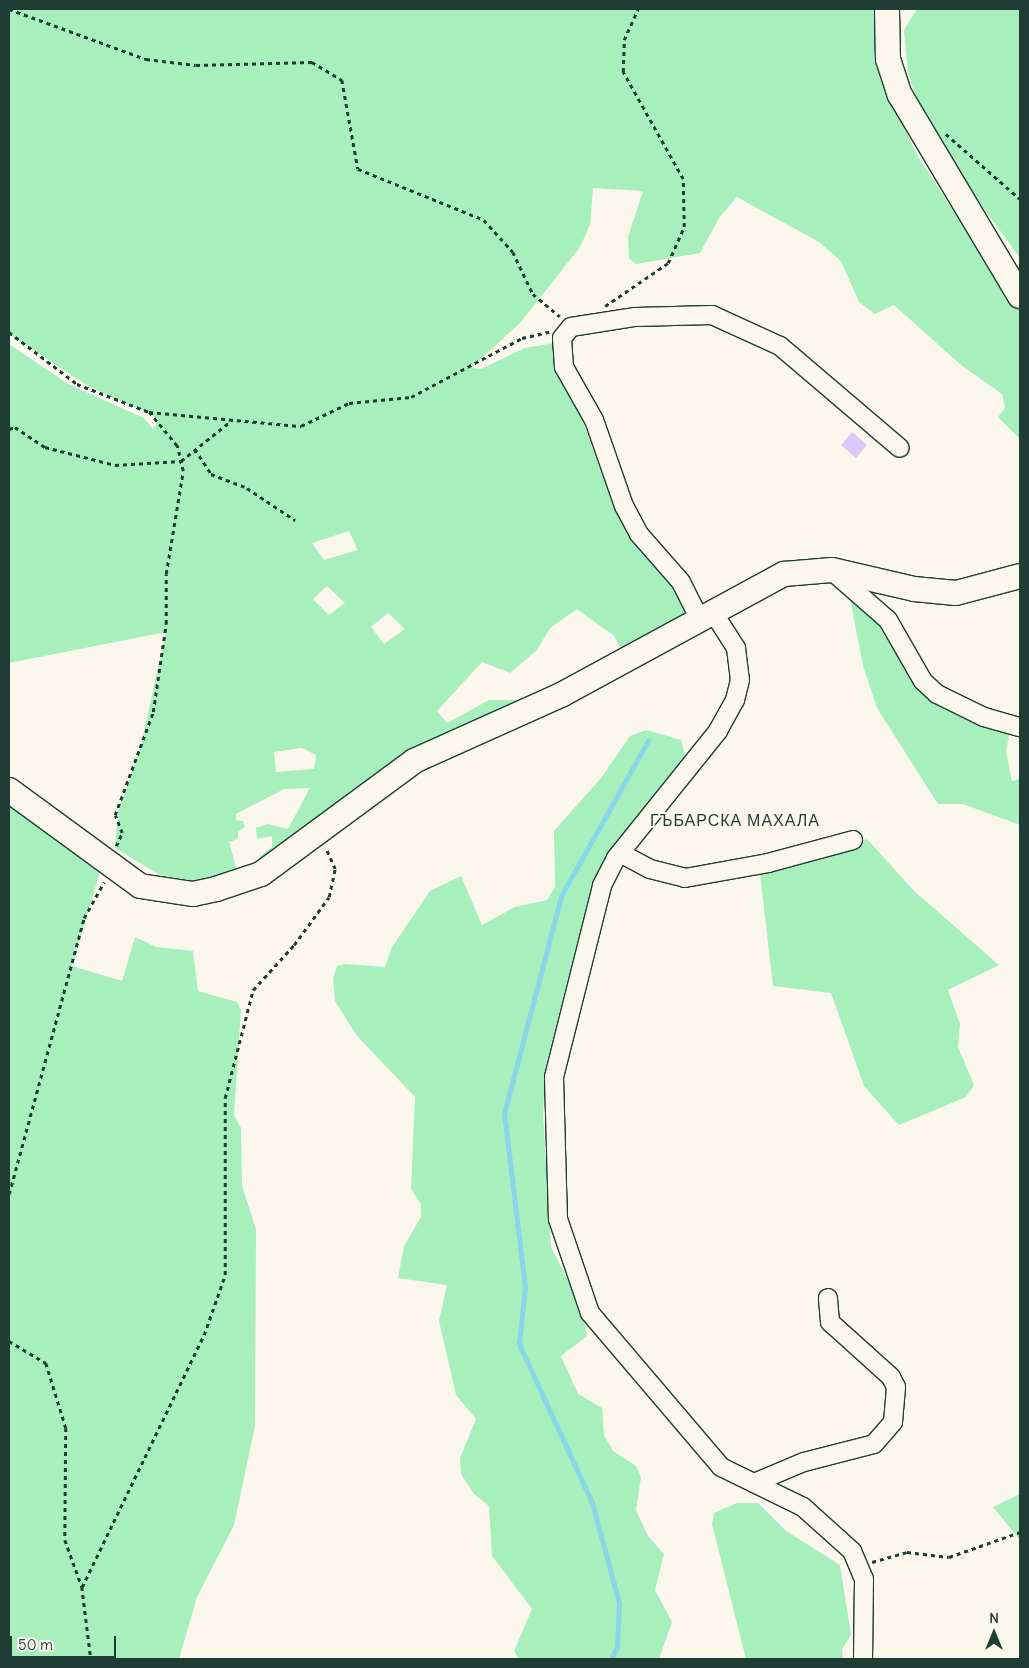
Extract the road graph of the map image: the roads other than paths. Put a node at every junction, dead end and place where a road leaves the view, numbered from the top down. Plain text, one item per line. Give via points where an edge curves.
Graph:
1 (887, 9) edge
2 (1020, 296) edge
3 (900, 448) dead end
4 (832, 570) junction
5 (1020, 576) edge
6 (706, 615) junction
7 (1020, 727) edge
8 (9, 790) edge
9 (852, 840) dead end
10 (620, 853) junction
11 (828, 1298) dead end
12 (754, 1483) junction
13 (862, 1659) edge

1 - 2 street via 888,59 900,94
3 - 6 street via 780,346 712,316 634,317 571,327 562,338 564,367 594,420 624,506 639,534
4 - 5 street via 932,593 956,593
4 - 6 street via 784,574
4 - 7 street via 888,620 923,681 937,694 984,717
6 - 8 street via 561,694 414,761 261,874 216,890 165,891 140,886
6 - 10 street via 736,648 740,680 735,700 718,732
9 - 10 street via 768,863 684,878 650,869
10 - 12 street via 602,886 554,1078 561,1237 582,1296 609,1340 721,1467
11 - 12 street via 830,1322 891,1376 896,1387 893,1422 874,1444 804,1462
12 - 13 street via 803,1507 836,1532 861,1565

